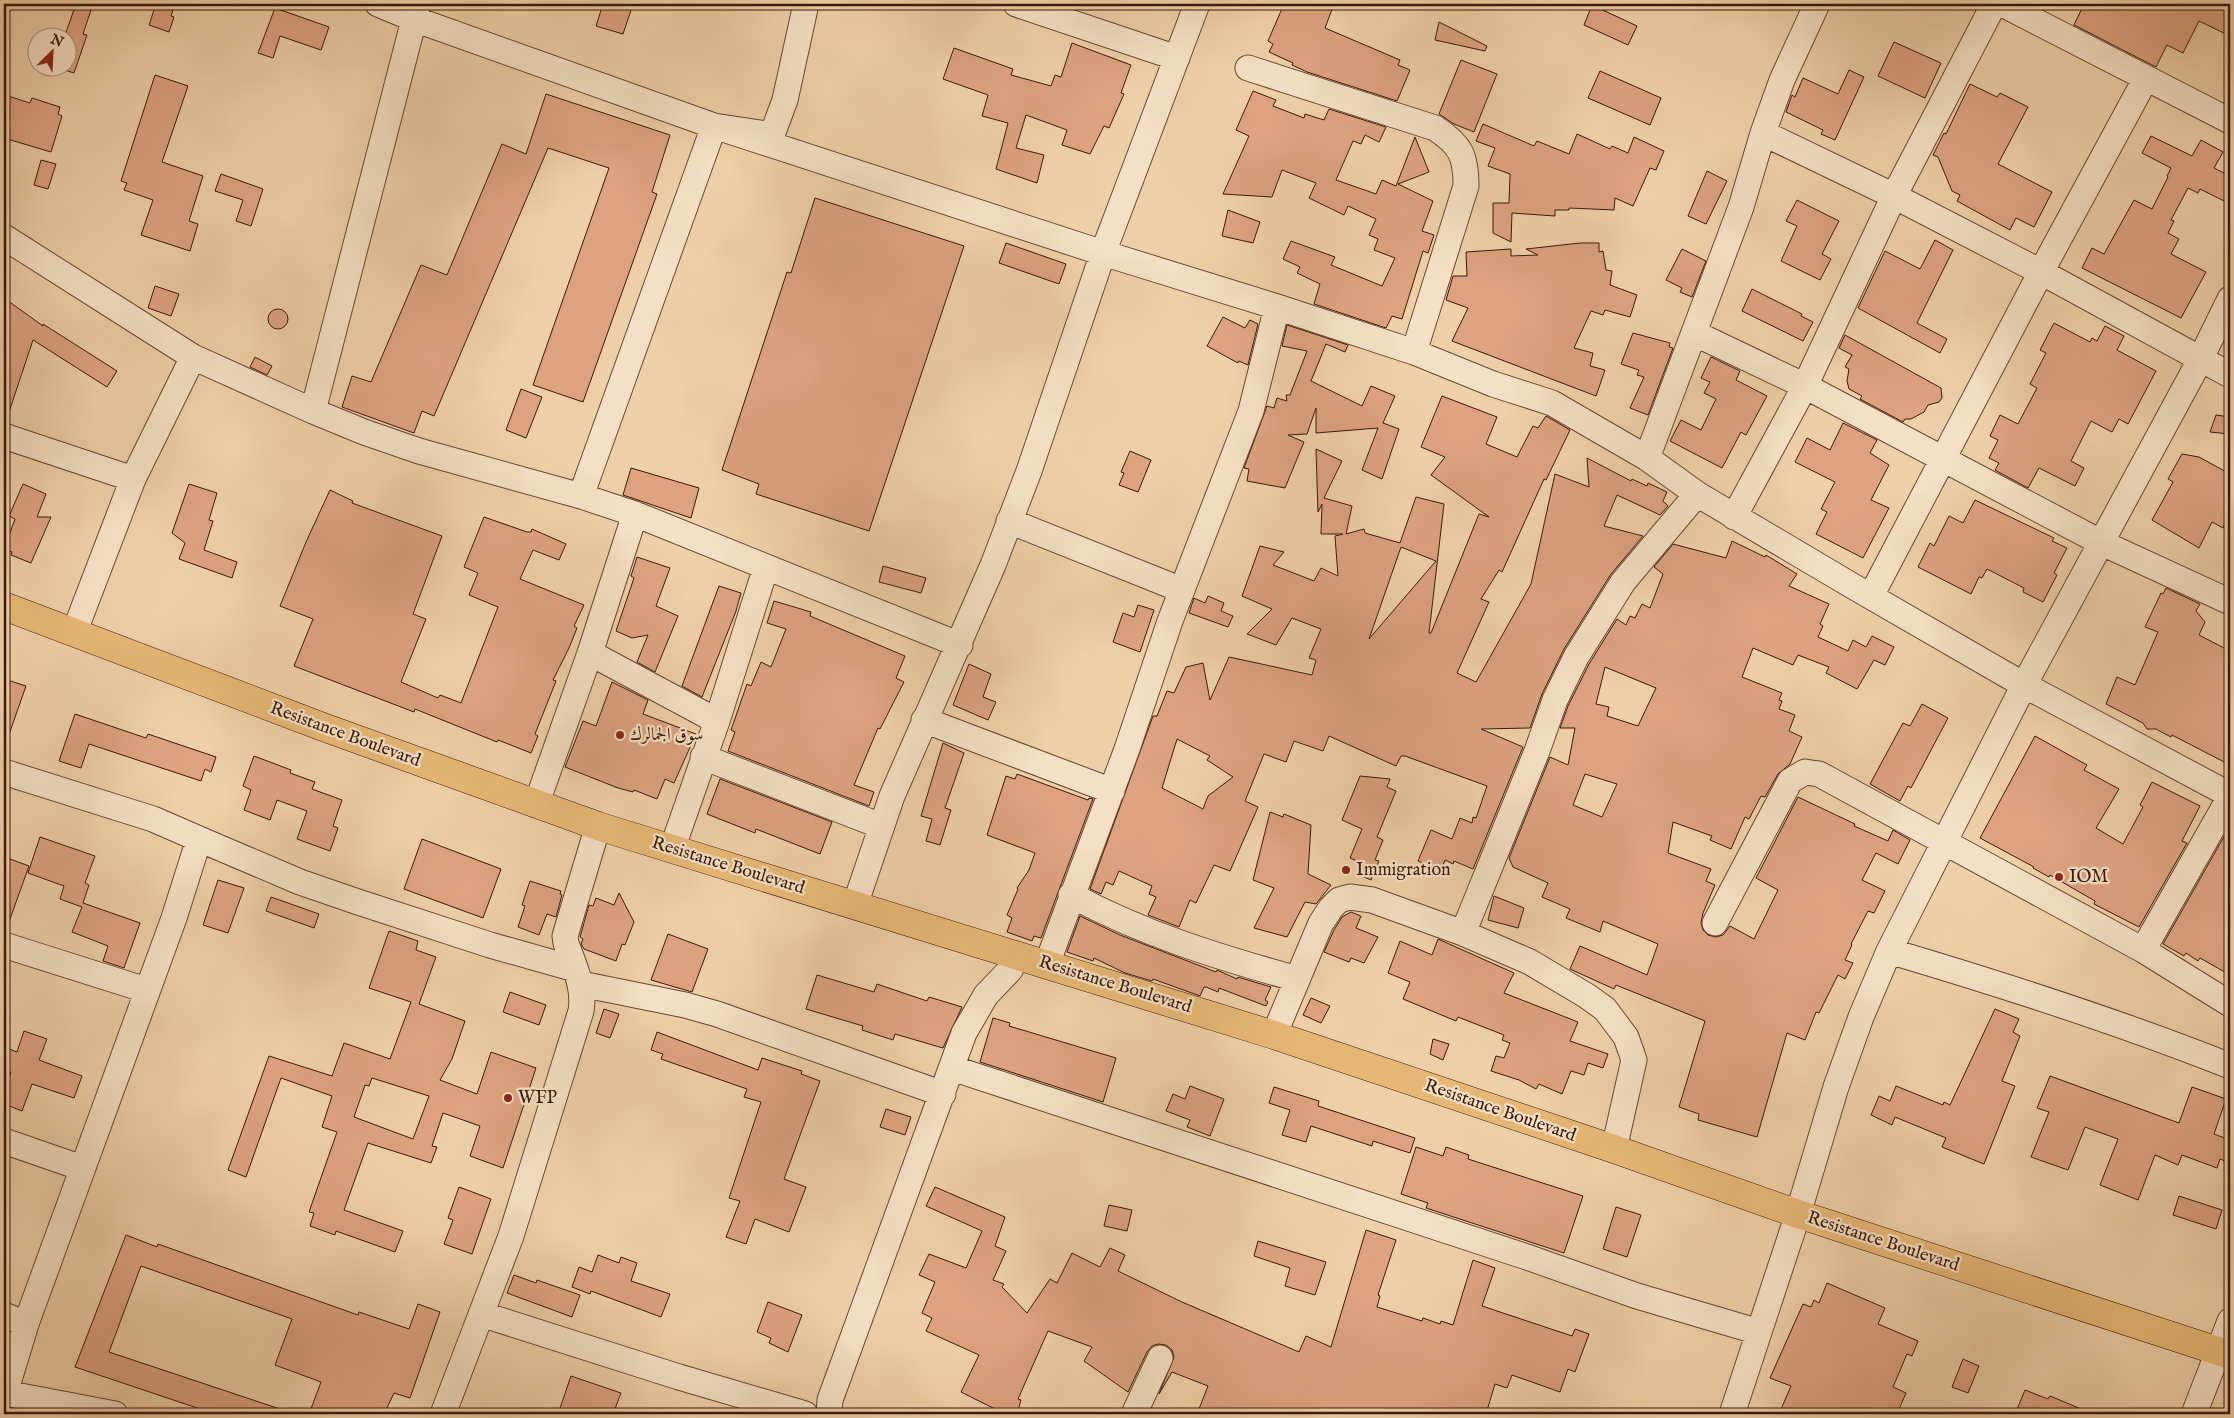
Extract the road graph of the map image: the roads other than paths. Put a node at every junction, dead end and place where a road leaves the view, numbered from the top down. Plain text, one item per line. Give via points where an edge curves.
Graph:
1 (378, 4) edge
2 (806, 4) edge
3 (1016, 4) edge
4 (1198, 4) edge
5 (1817, 4) edge
6 (1994, 4) edge
7 (2002, 4) edge
8 (416, 11) edge
9 (1177, 58) junction
10 (1248, 68) dead end
11 (2146, 78) junction
12 (2230, 121) edge
13 (714, 126) junction
14 (1763, 133) junction
15 (1894, 196) junction
16 (4, 237) edge
17 (1103, 253) junction
18 (2041, 272) junction
19 (2230, 300) edge
20 (1277, 306) junction
21 (1694, 333) junction
22 (1414, 352) junction
23 (193, 357) junction
24 (2200, 360) junction
25 (2230, 374) edge
26 (1805, 386) junction
27 (313, 411) junction
28 (4, 436) edge
29 (1647, 458) junction
30 (1943, 461) junction
31 (133, 479) junction
32 (1697, 494) junction
33 (581, 496) junction
34 (635, 514) junction
35 (1734, 517) junction
36 (1009, 521) junction
37 (2102, 543) junction
38 (766, 566) junction
39 (1182, 590) junction
40 (1871, 596) junction
41 (2230, 602) edge
42 (4, 606) edge
43 (74, 633) junction
44 (960, 645) junction
45 (590, 653) junction
46 (2024, 685) junction
47 (716, 720) junction
48 (924, 720) junction
49 (704, 757) junction
50 (4, 772) edge
51 (1112, 791) junction
52 (2230, 796) edge
53 (536, 805) junction
54 (598, 826) junction
55 (881, 826) junction
56 (199, 839) junction
57 (1945, 842) junction
58 (672, 849) junction
59 (1072, 895) junction
60 (855, 905) junction
61 (1715, 923) dead end
62 (1464, 933) junction
63 (4, 945) edge
64 (2143, 950) junction
65 (1889, 951) junction
66 (1018, 955) junction
67 (1047, 964) junction
68 (578, 977) junction
69 (1297, 979) junction
70 (146, 990) junction
71 (2230, 1004) edge
72 (1274, 1035) junction
73 (2230, 1066) edge
74 (952, 1068) junction
75 (943, 1094) junction
76 (4, 1141) edge
77 (1614, 1149) junction
78 (82, 1168) junction
79 (1798, 1214) junction
80 (482, 1314) junction
81 (15, 1320) edge
82 (2230, 1321) edge
83 (1759, 1332) junction
84 (2225, 1354) edge
85 (1160, 1358) dead end
86 (4, 1394) edge
87 (115, 1414) edge
88 (444, 1414) edge
89 (805, 1414) edge
90 (829, 1414) edge
91 (1134, 1414) edge
92 (1732, 1414) edge
93 (2194, 1414) edge

1 - 8 street
2 - 13 street via 785,100 772,135
3 - 9 street
4 - 9 street
5 - 14 street via 1782,80
6 - 15 street
7 - 11 street
8 - 13 street
8 - 27 street
9 - 17 street
10 - 22 street via 1435,128 1460,149 1466,168 1466,186
11 - 12 street
11 - 18 street
13 - 17 street
13 - 33 street
14 - 15 street
14 - 21 street via 1741,207
15 - 18 street
15 - 26 street
16 - 23 street
17 - 20 street
17 - 36 street
18 - 24 street
18 - 30 street
19 - 24 street
20 - 22 street
20 - 39 street via 1251,411
21 - 26 street
21 - 29 street
22 - 29 street via 1552,404
23 - 27 street
23 - 31 street
24 - 25 street
24 - 37 street
26 - 30 street
26 - 35 street
27 - 33 street via 420,450
28 - 31 street
29 - 32 street
30 - 37 street
30 - 40 street
31 - 43 street
32 - 35 street
32 - 62 street via 1623,582 1576,658 1555,700
33 - 34 street
34 - 38 street
34 - 45 street
35 - 40 street
36 - 39 street
36 - 44 street
37 - 41 street
37 - 46 street
38 - 44 street
38 - 47 street
39 - 51 street
40 - 46 street
42 - 43 highway, Resistance Boulevard
43 - 53 highway, Resistance Boulevard
44 - 48 street
45 - 47 street
45 - 53 street
46 - 52 street
46 - 57 street
47 - 49 street
48 - 51 street
48 - 55 street
49 - 55 street
49 - 58 street
50 - 56 street via 153,819
51 - 59 street
52 - 64 street
53 - 54 highway, Resistance Boulevard
54 - 58 highway, Resistance Boulevard
54 - 68 street via 566,930 566,943
55 - 60 street
56 - 68 street via 300,882
56 - 70 street via 174,918
57 - 61 street via 1818,774 1805,772 1790,781
57 - 64 street
57 - 65 street
58 - 60 highway, Resistance Boulevard
59 - 67 street
59 - 69 street via 1145,931 1206,953
60 - 66 highway, Resistance Boulevard
62 - 69 street via 1372,900 1350,897 1339,900 1321,923
62 - 77 street via 1530,962 1587,996 1604,1009 1626,1037 1634,1060
63 - 70 street
64 - 71 street
65 - 73 street via 1988,980
65 - 79 street via 1836,1087
66 - 67 highway, Resistance Boulevard
66 - 74 street via 976,1012
67 - 72 highway, Resistance Boulevard
68 - 75 street via 717,1014
68 - 80 street via 583,999 573,1043
69 - 72 street
70 - 78 street
72 - 77 highway, Resistance Boulevard
74 - 75 street
74 - 83 street via 1637,1296
75 - 90 street via 830,1400
76 - 78 street
77 - 79 highway, Resistance Boulevard
78 - 81 street
79 - 83 street
79 - 84 highway, Resistance Boulevard
80 - 88 street
80 - 89 street
81 - 86 street
82 - 84 street
83 - 92 street
84 - 93 street
85 - 91 street
86 - 87 street

